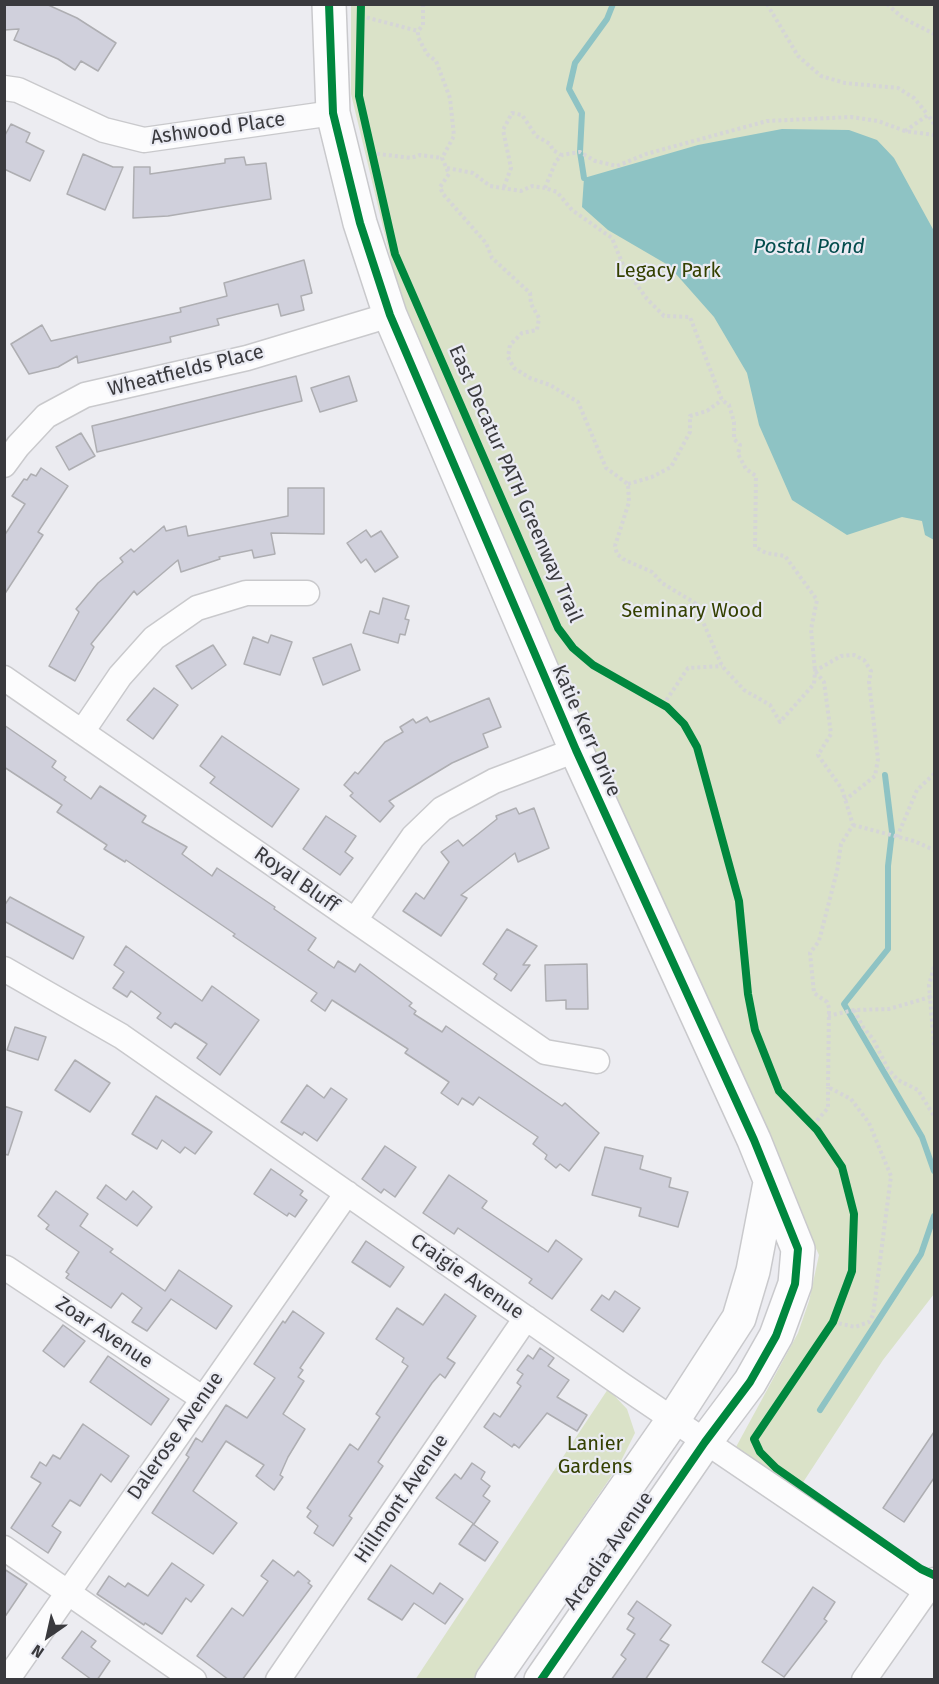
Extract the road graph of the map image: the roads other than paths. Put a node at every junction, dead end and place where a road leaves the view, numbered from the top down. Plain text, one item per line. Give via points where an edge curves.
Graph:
1 (329, 4) edge
2 (4, 88) edge
3 (333, 113) junction
4 (390, 315) junction
5 (4, 465) edge
6 (307, 594) dead end
7 (4, 678) edge
8 (82, 732) junction
9 (576, 750) junction
10 (355, 920) junction
11 (4, 969) edge
12 (597, 1061) dead end
13 (770, 1184) junction
14 (346, 1193) junction
15 (6, 1268) dead end
16 (526, 1318) junction
17 (202, 1398) junction
18 (673, 1420) junction
19 (705, 1442) junction
20 (4, 1548) edge
21 (930, 1586) edge
22 (67, 1592) junction
23 (7, 1680) edge
24 (194, 1680) edge
25 (278, 1680) edge
26 (492, 1680) edge
27 (541, 1680) edge
28 (864, 1680) edge

1 - 3 street, Katie Kerr Drive
2 - 3 street, Ashwood Place via 18,90 104,130 144,140
3 - 4 street, Katie Kerr Drive via 360,223
4 - 5 street, Wheatfields Place via 247,358 85,395 46,416
4 - 9 street, Katie Kerr Drive
6 - 8 street via 246,594 197,608 154,638 120,676
7 - 8 street, Royal Bluff
8 - 10 street, Royal Bluff
9 - 10 street via 494,782 442,809 413,837
9 - 13 street, Katie Kerr Drive via 754,1140
10 - 12 street, Royal Bluff via 545,1052
11 - 14 street, Craigie Avenue via 121,1036
13 - 18 street via 753,1271 739,1318
13 - 19 street, Katie Kerr Drive via 798,1249 795,1284 776,1336 750,1382
14 - 16 street, Craigie Avenue
14 - 17 street, Dalerose Avenue
15 - 17 street, Zoar Avenue
16 - 18 street, Craigie Avenue
16 - 25 street, Hillmont Avenue
17 - 22 street, Dalerose Avenue
18 - 19 street, Craigie Avenue
18 - 26 street, Arcadia Avenue
19 - 21 street, Craigie Avenue
19 - 27 street, Arcadia Avenue
20 - 22 street
21 - 28 street
22 - 23 street, Dalerose Avenue
22 - 24 street

